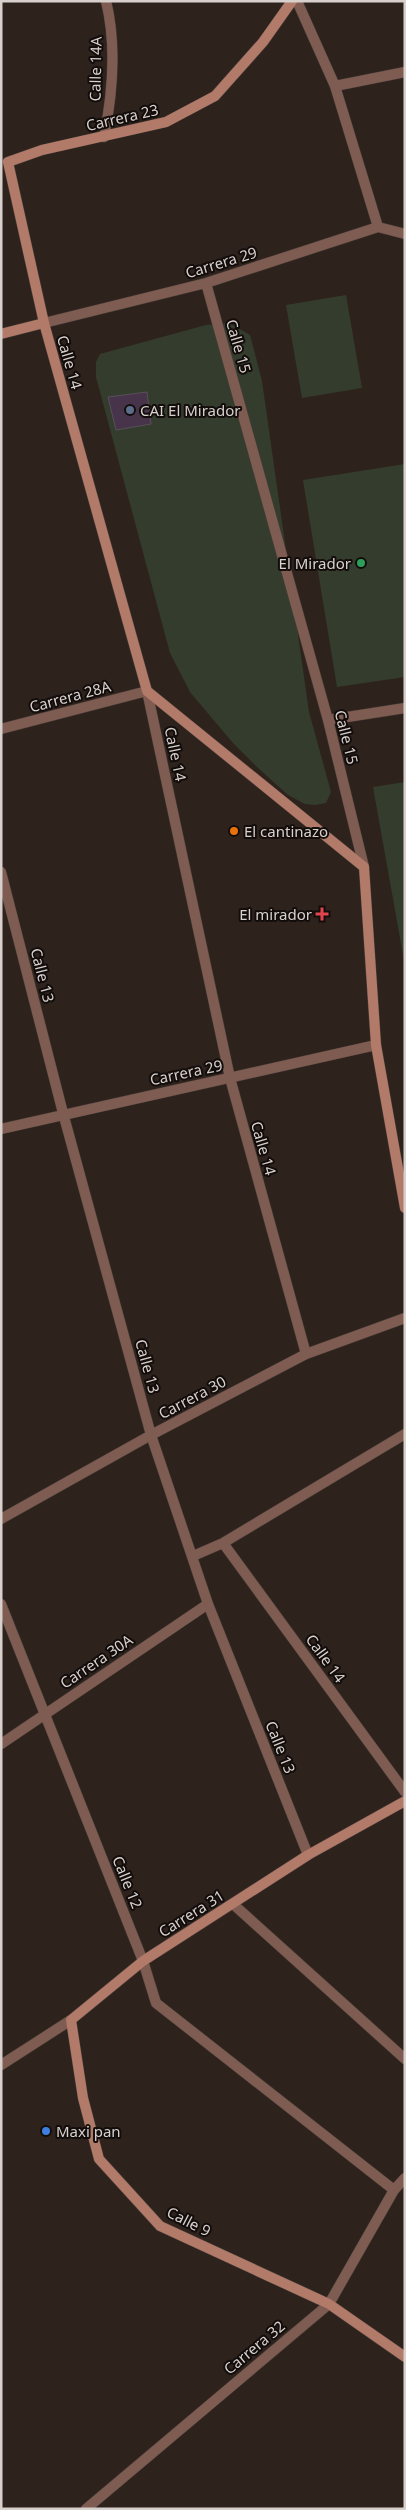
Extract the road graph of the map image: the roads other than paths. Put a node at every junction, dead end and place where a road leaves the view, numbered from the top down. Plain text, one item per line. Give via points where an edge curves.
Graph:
1 (106, 1) edge
2 (292, 1) edge
3 (297, 1) edge
4 (405, 72) edge
5 (335, 86) junction
6 (104, 137) junction
7 (5, 160) edge
8 (378, 227) junction
9 (405, 234) edge
10 (206, 283) junction
11 (44, 323) junction
12 (1, 334) edge
13 (147, 691) junction
14 (405, 708) edge
15 (328, 720) junction
16 (1, 729) edge
17 (364, 866) junction
18 (1, 872) edge
19 (376, 1045) junction
20 (230, 1078) junction
21 (63, 1113) junction
22 (1, 1129) edge
23 (405, 1208) edge
24 (405, 1318) edge
25 (306, 1354) junction
26 (405, 1434) edge
27 (151, 1436) junction
28 (1, 1519) edge
29 (224, 1543) junction
30 (193, 1556) junction
31 (1, 1604) edge
32 (208, 1604) junction
33 (44, 1714) junction
34 (1, 1744) edge
35 (405, 1792) edge
36 (405, 1801) edge
37 (308, 1855) junction
38 (233, 1904) junction
39 (143, 1961) junction
40 (71, 2020) junction
41 (405, 2059) edge
42 (1, 2065) edge
43 (405, 2178) edge
44 (394, 2190) junction
45 (329, 2304) junction
46 (405, 2357) edge
47 (86, 2509) edge

1 - 6 street, Calle 14A via 111,22 112,93
2 - 6 street, Carrera 23 via 263,42 215,96 166,122
3 - 5 street
4 - 5 street
5 - 8 street
6 - 7 street, Carrera 23
7 - 11 street, Calle 14
8 - 9 street
8 - 10 street, Carrera 29
10 - 11 street, Carrera 29
10 - 15 street, Calle 15
11 - 12 street
11 - 13 street, Calle 14
13 - 16 street, Carrera 28A
13 - 17 street
13 - 20 street, Calle 14
14 - 15 street
15 - 17 street, Calle 15
17 - 19 street, Calle 15
18 - 21 street, Calle 13
19 - 20 street, Carrera 29
19 - 23 street, Calle 15
20 - 21 street, Carrera 29
20 - 25 street, Calle 14
21 - 22 street, Carrera 29
21 - 27 street, Calle 13
24 - 25 street, Carrera 30
25 - 27 street, Carrera 30
26 - 29 street
27 - 28 street, Carrera 30
27 - 30 street, Calle 13
29 - 30 street
29 - 35 street, Calle 14
30 - 32 street, Calle 13
31 - 33 street, Calle 12
32 - 33 street, Carrera 30A
32 - 37 street, Calle 13
33 - 34 street, Carrera 30A
33 - 39 street, Calle 12
36 - 37 street, Carrera 31
37 - 38 street, Carrera 31
38 - 39 street, Carrera 31
38 - 41 street
39 - 40 street, Carrera 31
39 - 44 street, Calle 12 via 156,2003
40 - 42 street, Carrera 31
40 - 45 street, Calle 9 via 83,2098 99,2159 160,2226
43 - 44 street, Carrera 32
44 - 45 street, Carrera 32
45 - 46 street, Calle 9
45 - 47 street, Carrera 32

